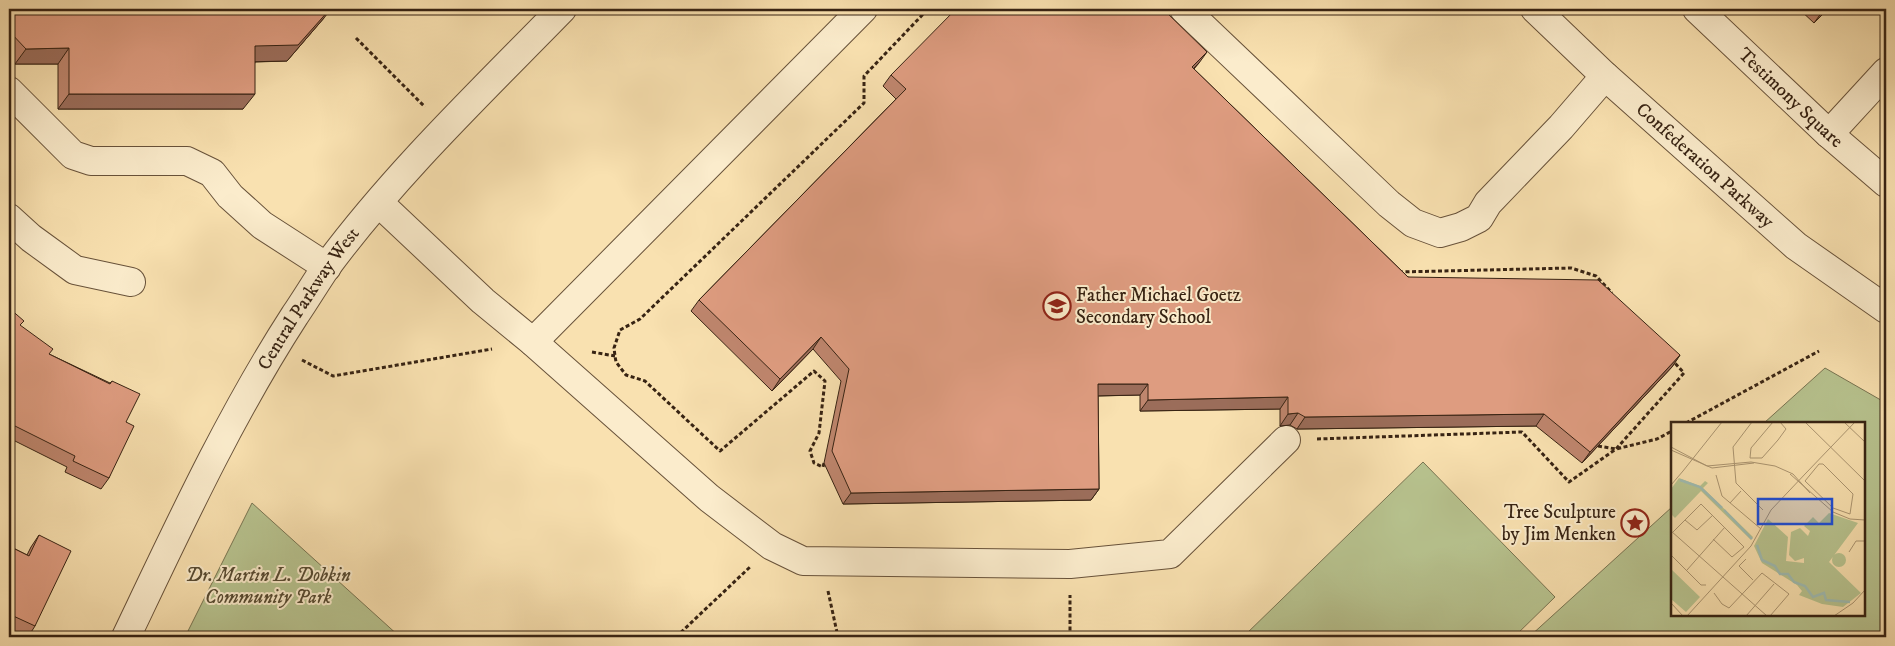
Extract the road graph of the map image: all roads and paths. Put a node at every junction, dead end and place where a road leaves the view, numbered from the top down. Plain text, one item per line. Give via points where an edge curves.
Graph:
1 (562, 9) edge
2 (863, 9) edge
3 (928, 9) edge
4 (1184, 9) edge
5 (1536, 9) edge
6 (1697, 9) edge
7 (356, 38) dead end
8 (1886, 72) edge
9 (1605, 76) junction
10 (9, 91) edge
11 (446, 128) junction
12 (1829, 134) junction
13 (1886, 183) edge
14 (378, 203) junction
15 (9, 218) edge
16 (326, 267) junction
17 (1390, 272) edge
18 (131, 282) dead end
19 (1615, 297) edge
20 (1886, 309) edge
21 (533, 342) junction
22 (274, 347) junction
23 (588, 351) dead end
24 (1819, 351) dead end
25 (615, 356) junction
26 (1672, 360) edge
27 (1690, 422) edge
28 (1671, 432) edge
29 (1286, 440) joint
30 (1598, 446) edge
31 (1616, 449) junction
32 (824, 463) dead end
33 (772, 546) junction
34 (822, 561) junction
35 (1070, 564) junction
36 (126, 637) edge
37 (676, 637) edge
38 (838, 637) edge
39 (1070, 637) edge

1 - 11 street, Central Parkway West
2 - 21 street
3 - 25 path via 864,76 864,103 640,318 620,330
4 - 9 street via 1389,204 1414,222 1440,232 1479,218 1488,203
5 - 9 street, Confederation Parkway
6 - 12 street, Testimony Square
7 - 11 path
8 - 12 street
9 - 20 street, Confederation Parkway via 1796,246
10 - 16 street via 73,155 92,161 187,161 212,173 230,196 262,225
11 - 14 street, Central Parkway West
12 - 13 street, Testimony Square
14 - 16 street, Central Parkway West
14 - 21 street via 483,301
15 - 18 street via 75,270
16 - 22 street, Central Parkway West
17 - 19 path via 1571,268 1596,276
21 - 22 path via 333,376
21 - 33 street via 709,498
22 - 36 street, Central Parkway West via 227,429
23 - 25 path
24 - 27 path
25 - 32 path via 626,375 645,381 720,451 814,371 825,381 819,433 810,451 814,463 823,467
26 - 31 path via 1684,373
28 - 31 path via 1657,439
29 - 31 path via 1522,432 1570,482
29 - 35 street via 1170,554
30 - 31 path
33 - 34 street via 803,561
33 - 37 path
34 - 35 street
34 - 38 path
35 - 39 path

